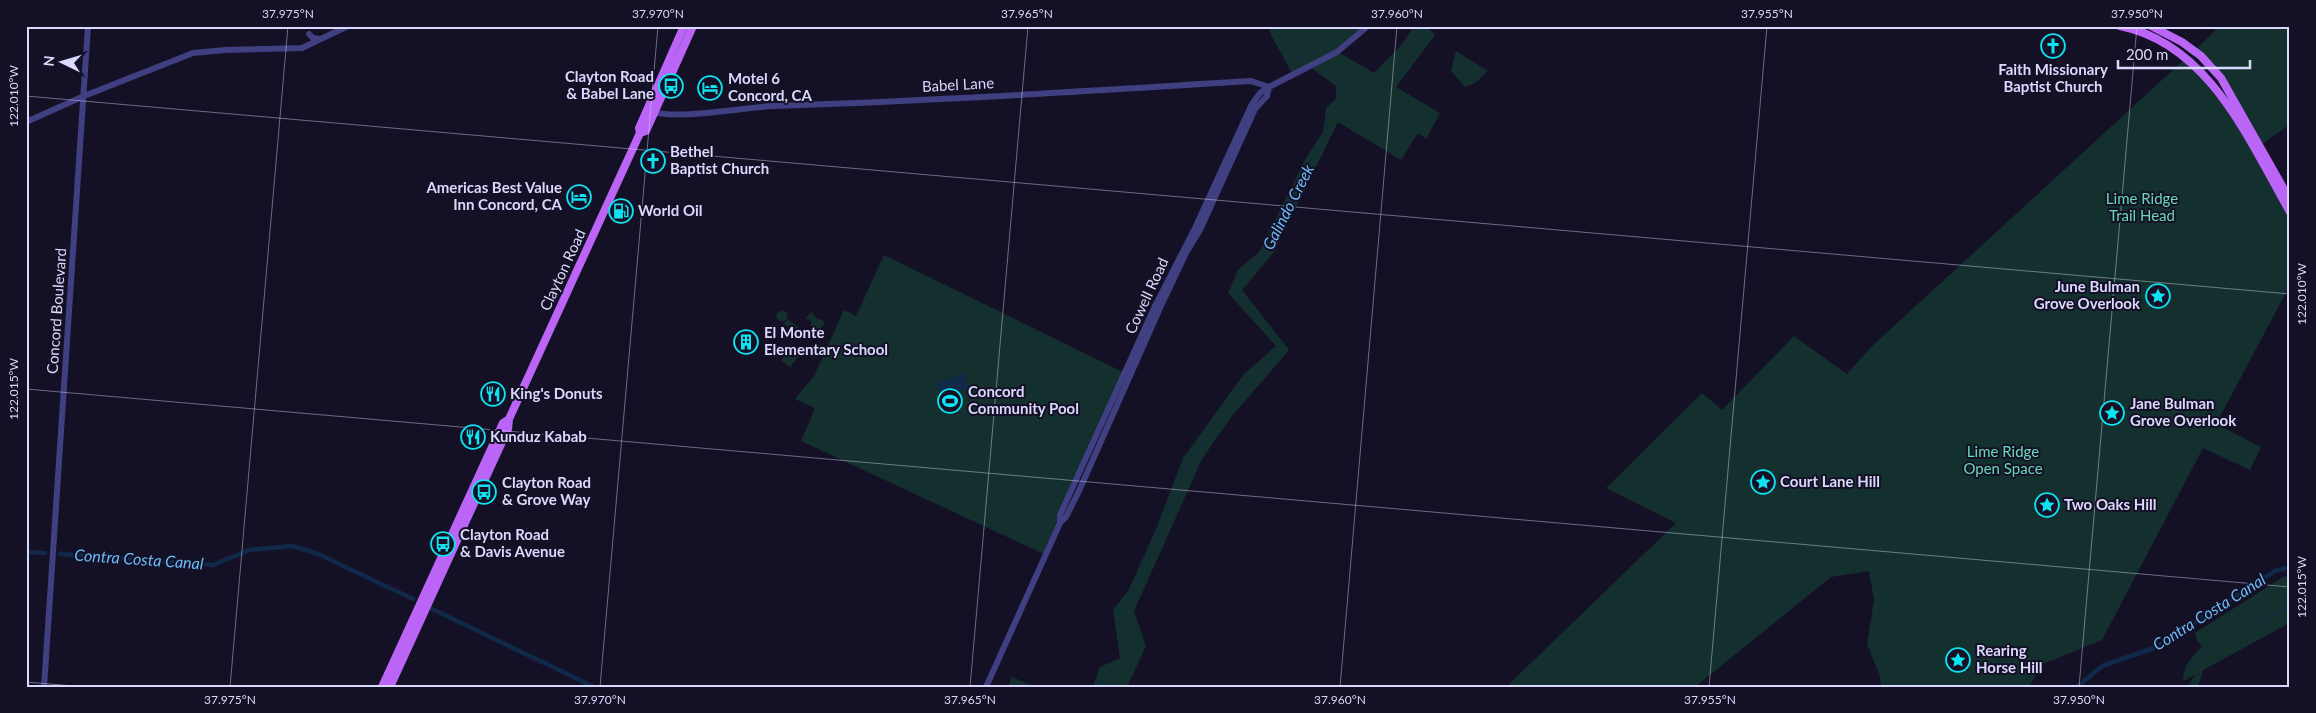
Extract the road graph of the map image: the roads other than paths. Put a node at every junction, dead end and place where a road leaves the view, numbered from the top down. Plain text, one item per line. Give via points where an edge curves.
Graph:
1 (88, 26) edge
2 (348, 26) edge
3 (684, 26) edge
4 (693, 26) edge
5 (1368, 26) edge
6 (2120, 26) edge
7 (2151, 26) edge
8 (2129, 27) edge
9 (309, 34) dead end
10 (324, 38) junction
11 (1269, 87) junction
12 (84, 96) junction
13 (651, 111) junction
14 (26, 122) edge
15 (2290, 200) edge
16 (2290, 212) edge
17 (509, 419) junction
18 (44, 687) edge
19 (382, 687) edge
20 (390, 687) edge
21 (986, 687) edge

1 - 12 street, Concord Boulevard
2 - 10 street
3 - 13 main road, Clayton Road
4 - 13 main road, Clayton Road
5 - 11 street via 1338,52
6 - 8 main road
7 - 15 main road via 2182,42 2221,78
8 - 16 main road via 2164,43 2199,69 2242,130
9 - 10 street via 316,39
10 - 12 street via 302,48 200,52
11 - 13 street, Babel Lane via 1251,81 977,98 774,106 680,114
11 - 21 street, Cowell Road via 1267,96 1255,109 1160,308 1079,491 1060,523
12 - 14 street
12 - 18 street, Concord Boulevard
13 - 17 main road, Clayton Road via 639,128 640,133
17 - 19 main road, Clayton Road via 503,423
17 - 20 main road, Clayton Road via 499,450

